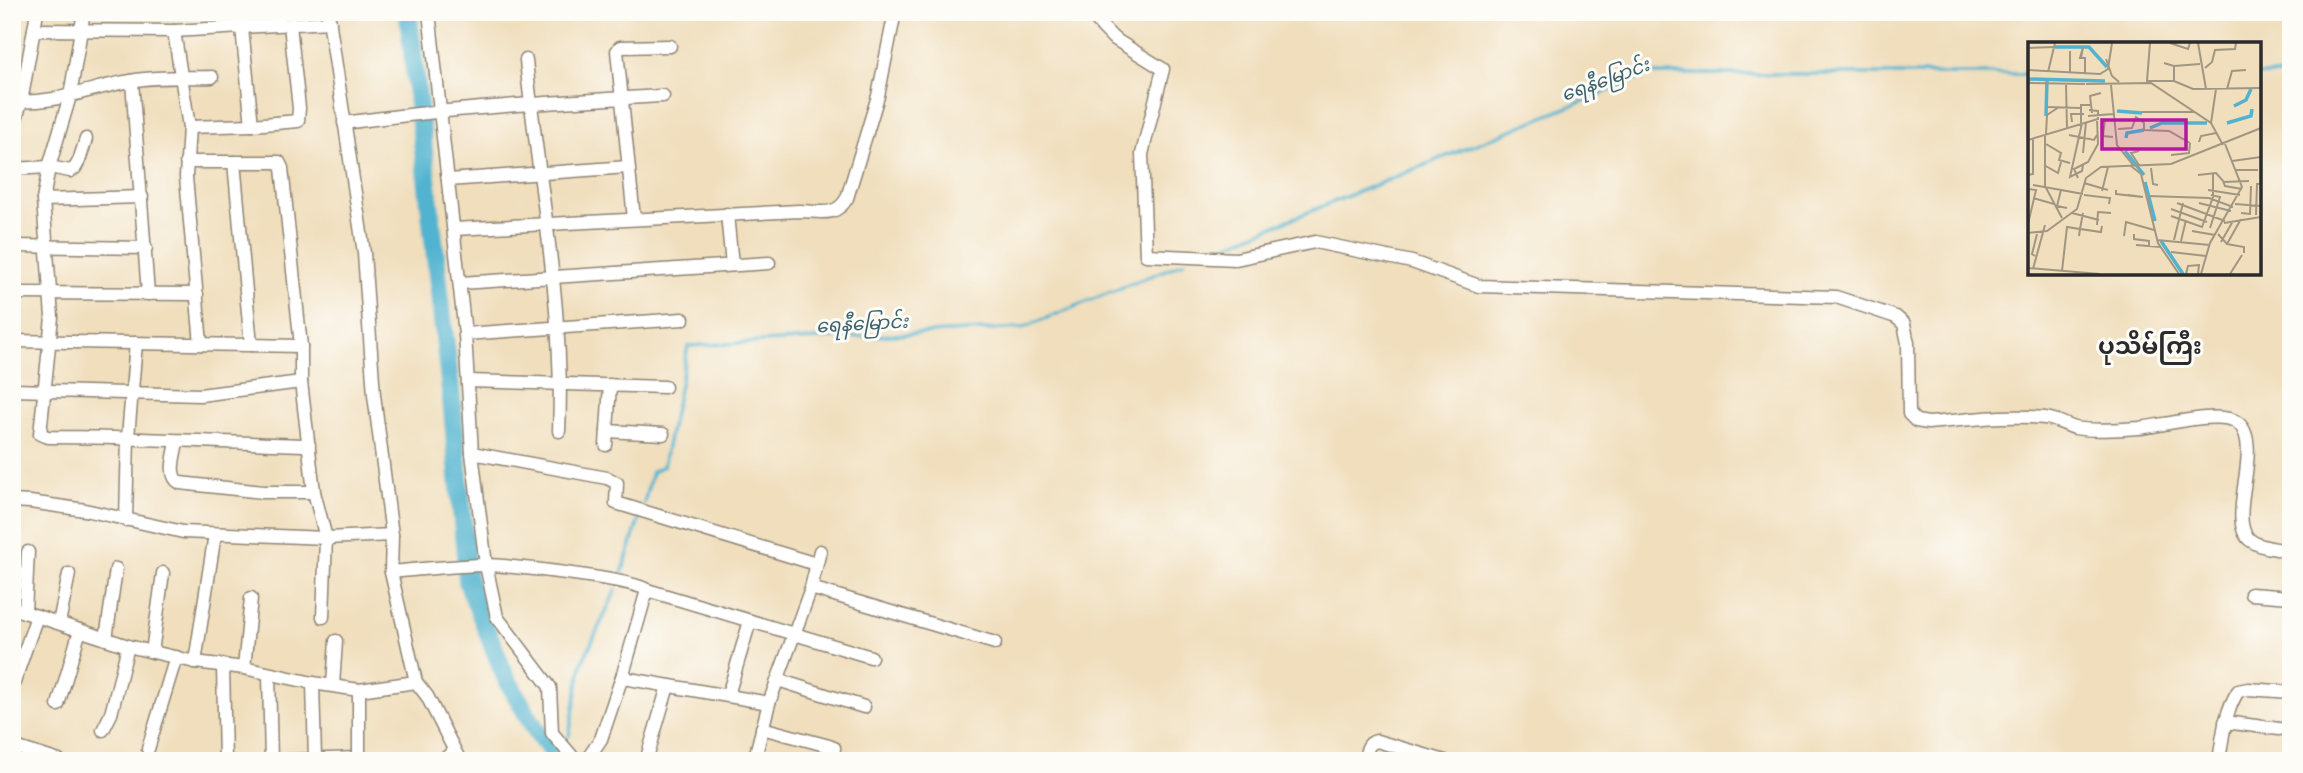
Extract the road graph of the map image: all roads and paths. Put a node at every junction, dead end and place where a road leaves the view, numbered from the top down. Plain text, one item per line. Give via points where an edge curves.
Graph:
1 (37, 12) edge
2 (85, 12) edge
3 (270, 12) edge
4 (429, 12) edge
5 (895, 12) edge
6 (1088, 12) edge
7 (329, 17) edge
8 (290, 25) junction
9 (271, 26) junction
10 (242, 28) junction
11 (82, 29) junction
12 (34, 30) junction
13 (174, 31) junction
14 (670, 46) dead end
15 (526, 60) dead end
16 (180, 78) junction
17 (212, 78) dead end
18 (132, 81) junction
19 (70, 96) junction
20 (663, 96) dead end
21 (620, 98) junction
22 (17, 102) edge
23 (530, 104) junction
24 (440, 111) junction
25 (344, 123) junction
26 (253, 125) junction
27 (189, 127) junction
28 (12, 132) edge
29 (86, 139) dead end
30 (186, 162) junction
31 (234, 162) junction
32 (49, 167) junction
33 (628, 167) junction
34 (12, 169) edge
35 (538, 173) junction
36 (448, 180) junction
37 (142, 197) junction
38 (43, 200) junction
39 (727, 214) junction
40 (634, 219) junction
41 (545, 224) junction
42 (454, 229) junction
43 (12, 246) edge
44 (46, 246) junction
45 (146, 248) junction
46 (769, 263) dead end
47 (732, 265) junction
48 (552, 277) junction
49 (460, 284) junction
50 (12, 293) edge
51 (197, 293) junction
52 (51, 294) junction
53 (148, 294) junction
54 (683, 319) dead end
55 (556, 327) junction
56 (465, 334) junction
57 (12, 341) edge
58 (51, 342) junction
59 (136, 343) junction
60 (201, 344) junction
61 (251, 345) junction
62 (301, 346) junction
63 (469, 381) junction
64 (301, 382) junction
65 (561, 384) junction
66 (610, 385) junction
67 (665, 387) dead end
68 (12, 390) edge
69 (43, 391) junction
70 (131, 393) junction
71 (559, 431) dead end
72 (607, 431) junction
73 (663, 434) dead end
74 (128, 437) junction
75 (177, 442) junction
76 (309, 445) junction
77 (606, 445) dead end
78 (472, 453) junction
79 (314, 492) junction
80 (12, 502) edge
81 (126, 520) junction
82 (215, 534) junction
83 (392, 535) junction
84 (326, 538) junction
85 (2291, 551) edge
86 (28, 552) dead end
87 (486, 565) junction
88 (116, 569) dead end
89 (163, 572) dead end
90 (391, 572) junction
91 (69, 574) dead end
92 (811, 588) junction
93 (647, 590) junction
94 (2251, 594) dead end
95 (2291, 597) edge
96 (251, 598) dead end
97 (25, 612) edge
98 (323, 617) dead end
99 (750, 621) junction
100 (59, 623) junction
101 (80, 630) junction
102 (795, 634) junction
103 (106, 639) junction
104 (336, 641) dead end
105 (995, 643) dead end
106 (128, 646) junction
107 (152, 652) junction
108 (176, 657) junction
109 (871, 657) dead end
110 (195, 662) junction
111 (223, 665) junction
112 (244, 668) junction
113 (269, 674) junction
114 (623, 674) junction
115 (778, 680) junction
116 (416, 682) junction
117 (313, 683) junction
118 (333, 685) junction
119 (668, 686) junction
120 (12, 688) edge
121 (359, 690) junction
122 (2291, 692) edge
123 (728, 695) junction
124 (769, 704) junction
125 (58, 705) dead end
126 (864, 707) dead end
127 (2225, 722) junction
128 (762, 729) junction
129 (2279, 729) dead end
130 (103, 730) dead end
131 (12, 746) edge
132 (148, 749) dead end
133 (457, 756) edge
134 (315, 759) edge
135 (359, 759) edge
136 (50, 760) edge
137 (225, 761) edge
138 (270, 761) edge
139 (442, 761) edge
140 (576, 761) edge
141 (586, 761) edge
142 (646, 761) edge
143 (754, 761) edge
144 (832, 761) edge
145 (1365, 761) edge
146 (1444, 761) edge
147 (2219, 761) edge

1 - 12 street
2 - 11 street
3 - 9 street
4 - 24 street
5 - 39 street via 878,96 843,206 835,211
6 - 85 street via 1113,38 1163,69 1142,154 1146,255 1236,259 1315,242 1412,262 1479,286 1836,297 1896,317 1904,324 1909,414 1916,421 2045,418 2091,429 2141,428 2187,419 2237,421 2244,429 2248,449 2242,516 2247,537
7 - 8 street
7 - 25 street
8 - 9 street
8 - 26 street via 299,121
9 - 10 street
10 - 13 street
10 - 26 street
11 - 12 street
11 - 13 street
11 - 19 street
12 - 22 street
13 - 16 street
14 - 21 street via 618,48
15 - 23 street
16 - 17 street
16 - 18 street
16 - 27 street
18 - 19 street
18 - 37 street
19 - 22 street
19 - 32 street
20 - 21 street
21 - 23 street
21 - 33 street
22 - 28 street
23 - 24 street
23 - 35 street
24 - 25 street
24 - 36 street
25 - 83 street via 363,253
26 - 27 street
27 - 30 street
29 - 32 street via 75,168
30 - 31 street
30 - 51 street
31 - 61 street
31 - 62 street via 279,162 282,168
32 - 34 street
32 - 38 street
33 - 35 street
33 - 40 street
35 - 36 street
35 - 41 street
36 - 42 street
37 - 38 street
37 - 45 street
38 - 44 street
39 - 40 street
39 - 47 street
40 - 41 street
41 - 42 street
41 - 48 street
42 - 49 street
43 - 44 street
44 - 45 street
44 - 52 street
45 - 53 street
46 - 47 street
47 - 48 street
48 - 49 street
48 - 55 street
49 - 56 street
50 - 52 street
51 - 53 street
51 - 60 street
52 - 53 street
52 - 58 street
54 - 55 street
55 - 56 street
55 - 65 street
56 - 63 street
57 - 58 street
58 - 59 street
58 - 69 street
59 - 60 street
59 - 70 street
60 - 61 street
61 - 62 street
62 - 64 street
63 - 65 street
63 - 78 street
64 - 70 street via 200,395
64 - 76 street
65 - 66 street
65 - 71 street
66 - 67 street
66 - 72 street
68 - 69 street
69 - 70 street
69 - 74 street via 42,435
70 - 74 street
72 - 73 street
72 - 77 street
74 - 75 street
74 - 81 street
75 - 76 street
75 - 79 street via 172,474 180,483
76 - 79 street
78 - 87 street
78 - 92 street via 607,478 617,483 616,503 818,557
79 - 84 street
80 - 81 street
81 - 82 street
82 - 84 street
82 - 110 street
83 - 84 street
83 - 90 street
84 - 98 street
86 - 97 street
87 - 90 street
87 - 93 street via 610,580
87 - 140 street via 497,617 550,687 552,733
88 - 103 street
89 - 107 street
90 - 116 street
91 - 100 street
92 - 102 street
92 - 105 street
93 - 99 street
93 - 114 street
94 - 95 street
96 - 112 street
97 - 100 street
97 - 120 street
99 - 102 street
99 - 123 street
100 - 101 street
101 - 103 street
101 - 125 street
102 - 109 street
102 - 115 street
103 - 106 street
104 - 118 street
106 - 107 street
106 - 130 street
107 - 108 street
108 - 110 street
108 - 132 street
110 - 111 street
111 - 112 street
111 - 137 street
112 - 113 street
113 - 117 street
113 - 138 street
114 - 119 street
114 - 141 street via 601,739
115 - 124 street
115 - 126 street
116 - 121 street
116 - 133 street
117 - 118 street
117 - 134 street
118 - 121 street
119 - 123 street
119 - 142 street
121 - 135 street
122 - 127 street via 2238,691
123 - 124 street
124 - 128 street
127 - 129 street
127 - 147 street
128 - 143 street
128 - 144 street via 830,746 834,748
131 - 136 street
133 - 139 street
134 - 135 street
134 - 138 street
145 - 146 street via 1368,746 1377,741

